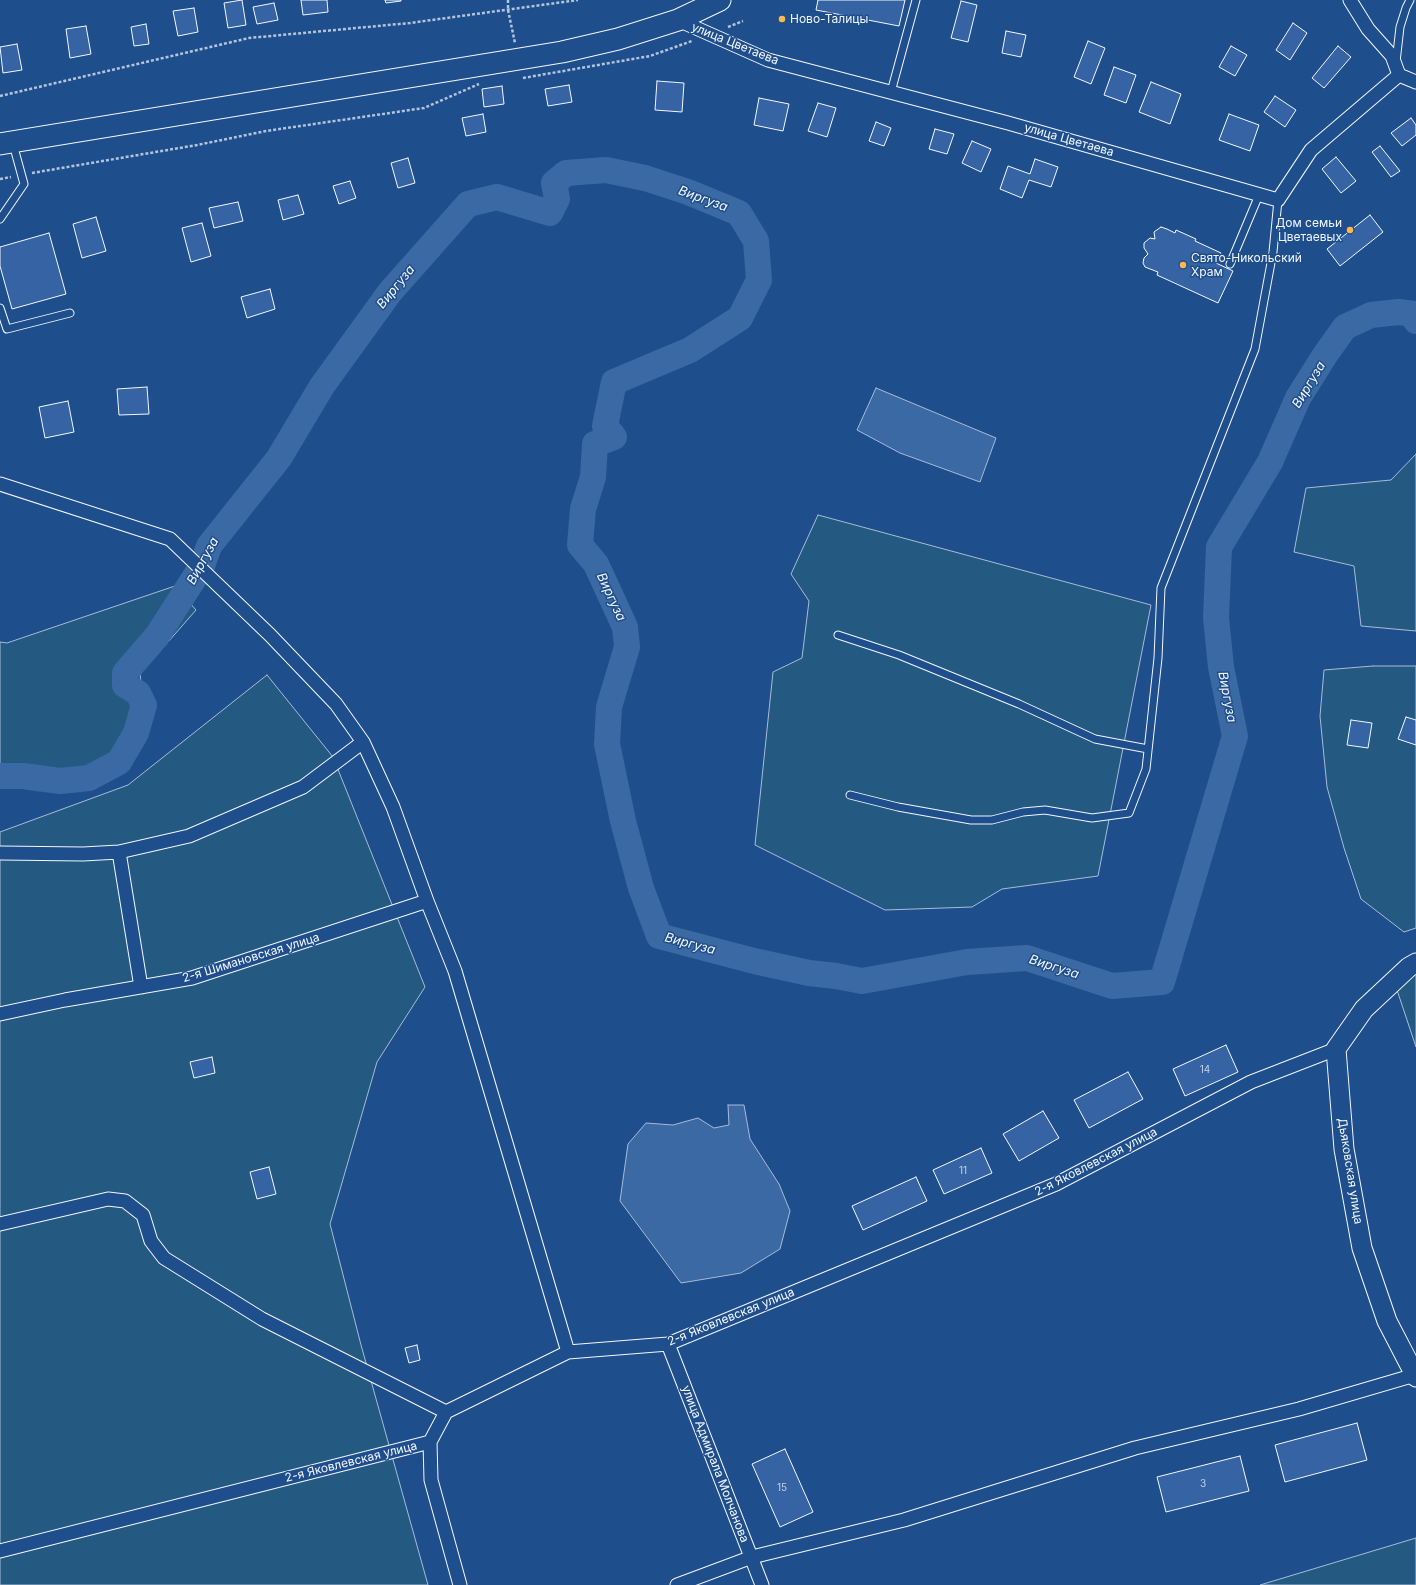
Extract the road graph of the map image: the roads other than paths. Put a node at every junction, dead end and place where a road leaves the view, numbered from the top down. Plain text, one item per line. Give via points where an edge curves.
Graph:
1 (720, 0) edge
2 (916, 0) edge
3 (1350, 0) edge
4 (1410, 0) edge
5 (678, 20) junction
6 (1397, 70) junction
7 (1416, 82) edge
8 (891, 92) junction
9 (6, 143) edge
10 (1259, 194) junction
11 (1278, 200) junction
12 (0, 219) edge
13 (1230, 264) dead end
14 (0, 308) edge
15 (70, 313) dead end
16 (0, 484) edge
17 (838, 635) dead end
18 (363, 742) junction
19 (1148, 749) junction
20 (850, 795) dead end
21 (119, 852) junction
22 (0, 853) edge
23 (427, 901) junction
24 (1416, 963) edge
25 (141, 987) junction
26 (0, 1014) edge
27 (1336, 1049) junction
28 (0, 1224) edge
29 (668, 1344) junction
30 (568, 1352) junction
31 (1416, 1376) edge
32 (446, 1412) junction
33 (430, 1442) junction
34 (0, 1551) edge
35 (752, 1557) junction
36 (460, 1585) edge
37 (677, 1585) edge
38 (762, 1585) edge

1 - 5 main road
2 - 8 lane
3 - 6 street via 1368,29 1392,56
4 - 6 lane via 1400,27
5 - 8 street, улица Цветаева via 768,60
5 - 9 main road via 618,39 562,52 520,69
6 - 7 street
6 - 11 street via 1311,150
8 - 10 street, улица Цветаева
9 - 12 lane via 24,184
10 - 11 street, улица Цветаева
10 - 13 lane
11 - 19 lane via 1273,252 1255,349 1161,588 1158,658
14 - 15 lane via 7,329
16 - 18 street via 170,540 270,635 336,704
17 - 19 lane via 906,658 1095,739
18 - 21 street via 303,787 189,836
18 - 23 street via 393,806
19 - 20 lane via 1146,769 1129,813 1092,818 1045,810 1023,812 992,820 971,820 898,807
21 - 22 street
21 - 25 street
23 - 25 street, 2-я Шимановская улица via 192,978
23 - 30 street via 455,971
24 - 27 street via 1364,1009
25 - 26 street, 2-я Шимановская улица
27 - 29 street, 2-я Яковлевская улица via 1251,1082 1056,1184
27 - 31 street, Дьяковская улица via 1344,1150 1362,1248 1387,1321
28 - 32 street via 108,1199 125,1201 142,1215 151,1241 164,1258 262,1320
29 - 30 street, 2-я Яковлевская улица
29 - 35 street, улица Адмирала Молчанова
30 - 32 street, 2-я Яковлевская улица
31 - 35 street via 1299,1409 1135,1448 904,1520
32 - 33 street, 2-я Яковлевская улица
33 - 34 street, 2-я Яковлевская улица
33 - 36 street via 431,1480
35 - 37 street
35 - 38 street, улица Адмирала Молчанова

